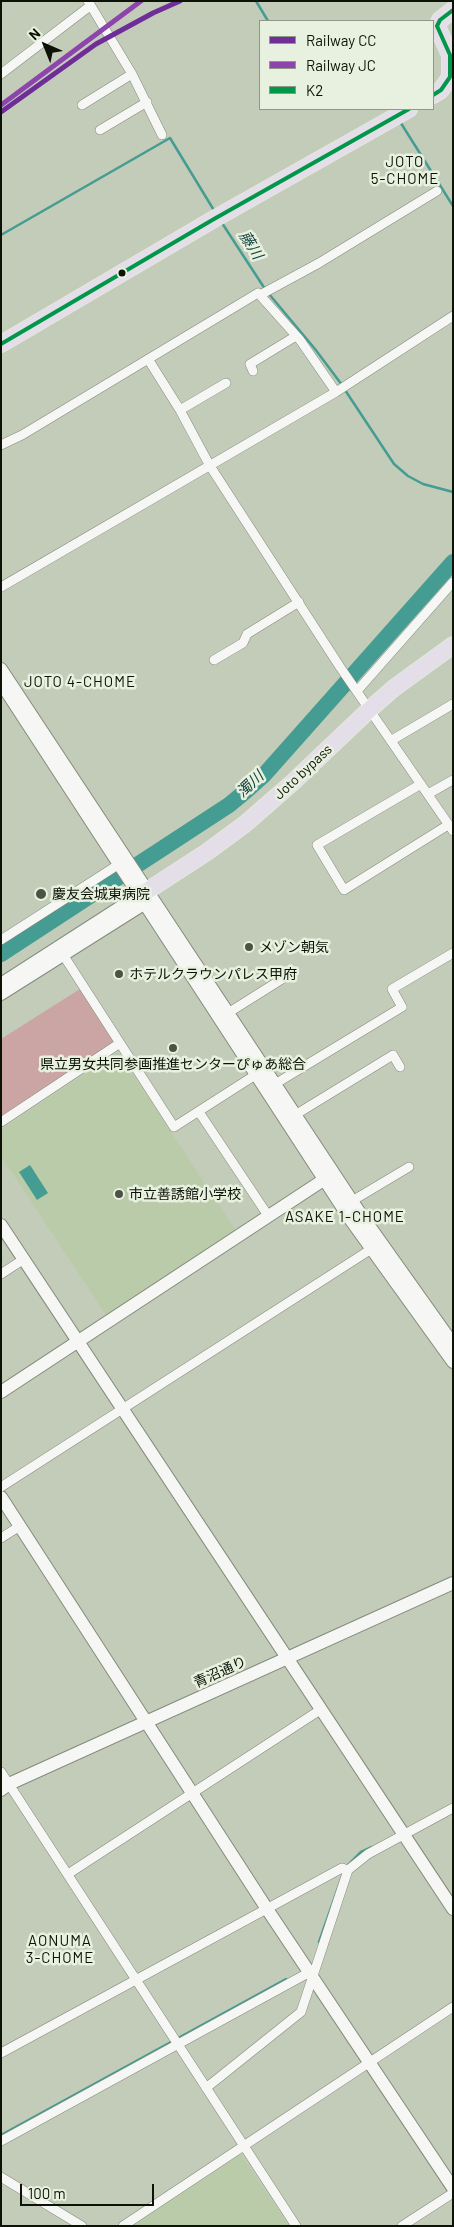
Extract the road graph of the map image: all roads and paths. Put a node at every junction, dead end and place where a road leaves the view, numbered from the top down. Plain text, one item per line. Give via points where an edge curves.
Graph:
1 (89, 4) edge
2 (453, 10) edge
3 (1, 74) edge
4 (132, 74) junction
5 (434, 95) edge
6 (147, 102) junction
7 (82, 105) dead end
8 (400, 114) edge
9 (100, 130) dead end
10 (162, 134) dead end
11 (437, 191) dead end
12 (261, 295) junction
13 (453, 316) edge
14 (296, 336) junction
15 (1, 344) edge
16 (148, 359) junction
17 (253, 371) dead end
18 (226, 383) dead end
19 (337, 392) junction
20 (180, 410) junction
21 (1, 445) edge
22 (210, 466) junction
23 (453, 582) edge
24 (1, 587) edge
25 (299, 602) junction
26 (453, 646) edge
27 (453, 659) edge
28 (214, 660) dead end
29 (1, 669) edge
30 (1, 683) edge
31 (357, 691) junction
32 (453, 704) edge
33 (373, 713) junction
34 (392, 740) junction
35 (453, 780) edge
36 (421, 784) junction
37 (428, 794) junction
38 (450, 828) edge
39 (122, 862) junction
40 (142, 892) junction
41 (1, 940) edge
42 (61, 952) junction
43 (453, 953) edge
44 (282, 979) dead end
45 (1, 984) edge
46 (1, 994) edge
47 (228, 1012) junction
48 (120, 1043) junction
49 (400, 1067) dead end
50 (260, 1072) junction
51 (275, 1084) junction
52 (199, 1112) junction
53 (295, 1115) junction
54 (1, 1122) edge
55 (409, 1167) dead end
56 (329, 1177) junction
57 (352, 1201) junction
58 (269, 1217) junction
59 (1, 1225) edge
60 (376, 1246) junction
61 (24, 1259) junction
62 (1, 1274) edge
63 (78, 1342) junction
64 (453, 1344) edge
65 (453, 1362) edge
66 (1, 1392) edge
67 (124, 1409) junction
68 (1, 1487) edge
69 (1, 1497) edge
70 (20, 1526) junction
71 (1, 1538) edge
72 (453, 1584) edge
73 (288, 1658) junction
74 (320, 1710) junction
75 (145, 1722) junction
76 (1, 1772) edge
77 (5, 1787) edge
78 (192, 1793) junction
79 (453, 1808) edge
80 (403, 1834) junction
81 (346, 1869) junction
82 (68, 1874) junction
83 (267, 1909) junction
84 (453, 1909) edge
85 (310, 1976) junction
86 (137, 1981) junction
87 (453, 2008) edge
88 (176, 2042) junction
89 (1, 2054) edge
90 (369, 2063) junction
91 (206, 2088) junction
92 (1, 2141) edge
93 (243, 2146) junction
94 (1, 2177) edge
95 (453, 2188) edge
96 (453, 2192) edge
97 (82, 2226) edge
98 (123, 2226) edge
99 (296, 2226) edge
100 (402, 2226) edge

1 - 3 street
1 - 4 street
2 - 5 highway via 437,26 450,55 450,77
4 - 6 street
4 - 7 street
6 - 9 street
6 - 10 street
8 - 15 highway
11 - 12 street
12 - 14 street
12 - 16 street via 258,292
13 - 19 street
14 - 17 street via 250,364
14 - 19 street
16 - 20 street
16 - 21 street
18 - 20 street
19 - 22 street
20 - 22 street
22 - 24 street
22 - 25 street
23 - 31 street
25 - 28 street via 247,634 243,643
25 - 31 street
26 - 33 highway, Joto bypass via 394,688
27 - 33 highway, Joto bypass
29 - 39 street
30 - 39 street
31 - 33 street
32 - 34 street
33 - 34 street
33 - 40 highway, Joto bypass via 245,824
34 - 36 street
35 - 37 street
36 - 37 street
36 - 38 street via 317,845 344,890
37 - 38 street
39 - 40 street
39 - 41 street
40 - 42 street
40 - 47 street
40 - 50 street
42 - 45 street
42 - 46 street
42 - 48 street
43 - 51 street via 392,989 402,1007
44 - 47 street
47 - 50 street
48 - 52 street via 174,1127
48 - 54 street
49 - 53 street via 393,1055
50 - 51 street
50 - 52 street
50 - 56 street
51 - 53 street
52 - 58 street
53 - 56 street
55 - 57 street
56 - 57 street
56 - 58 street
56 - 60 street
57 - 60 street
58 - 63 street
59 - 61 street
60 - 64 street
60 - 65 street
60 - 67 street
61 - 62 street
61 - 63 street
63 - 66 street
63 - 67 street
67 - 68 street
67 - 73 street
69 - 70 street
70 - 71 street
70 - 75 street
72 - 73 street, 青沼通り
73 - 74 street
73 - 75 street, 青沼通り
74 - 78 street
74 - 80 street
75 - 77 street, 青沼通り
75 - 78 street
76 - 77 street
77 - 82 street
78 - 82 street
78 - 83 street
79 - 80 street
80 - 81 street
80 - 84 street
81 - 83 street
81 - 85 street
82 - 86 street
83 - 85 street
83 - 86 street
85 - 88 street
85 - 90 street
85 - 91 street via 301,2012
86 - 88 street
86 - 89 street
87 - 90 street
88 - 91 street
88 - 92 street
90 - 93 street
90 - 95 street
91 - 93 street
93 - 98 street
93 - 99 street
94 - 97 street
96 - 100 street

